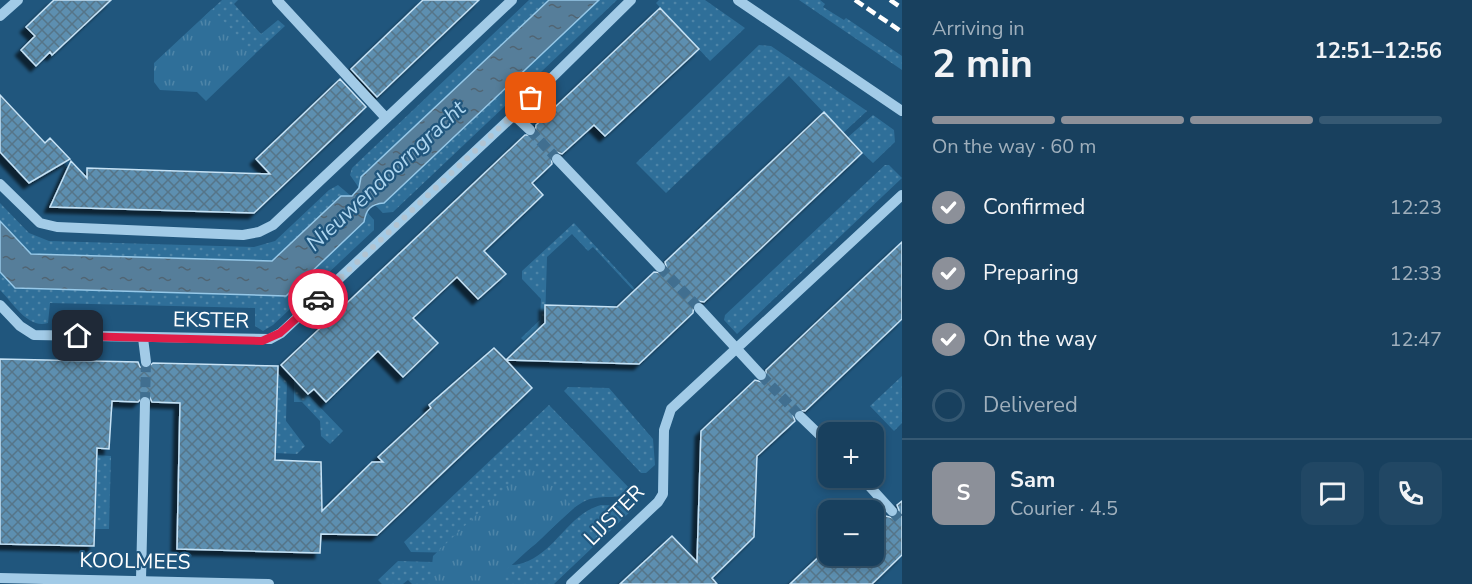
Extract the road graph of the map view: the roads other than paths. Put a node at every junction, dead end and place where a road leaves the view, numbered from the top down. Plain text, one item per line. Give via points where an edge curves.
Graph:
1 (18, 0) edge
2 (277, 0) edge
3 (512, 0) edge
4 (631, 0) edge
5 (738, 0) edge
6 (0, 16) edge
7 (902, 111) edge
8 (514, 115) junction
9 (386, 118) junction
10 (530, 130) tunnel mouth
11 (557, 159) tunnel mouth
12 (0, 184) edge
13 (902, 195) edge
14 (660, 267) tunnel mouth
15 (0, 305) edge
16 (699, 308) tunnel mouth
17 (143, 338) junction
18 (737, 349) junction
19 (146, 362) tunnel mouth
20 (760, 375) tunnel mouth
21 (145, 402) tunnel mouth
22 (800, 416) tunnel mouth
23 (818, 433) edge
24 (871, 488) edge
25 (892, 511) tunnel mouth
26 (0, 578) edge
27 (141, 580) junction
28 (269, 584) edge
29 (571, 584) edge

1 - 6 street
2 - 9 street
3 - 9 street
4 - 8 street, EKSTER
5 - 7 street
8 - 10 street
8 - 17 street, EKSTER via 280,333 262,341
9 - 12 street via 273,225 243,235 57,227 40,223
11 - 14 street
13 - 18 street, LIJSTER
15 - 17 street, EKSTER via 34,335
16 - 18 street
17 - 19 street, EKSTER
18 - 20 street
18 - 29 street, LIJSTER via 671,410 664,430 663,494 658,502
21 - 27 street
22 - 23 street
24 - 25 street
26 - 27 street, KOOLMEES
27 - 28 street, KOOLMEES

